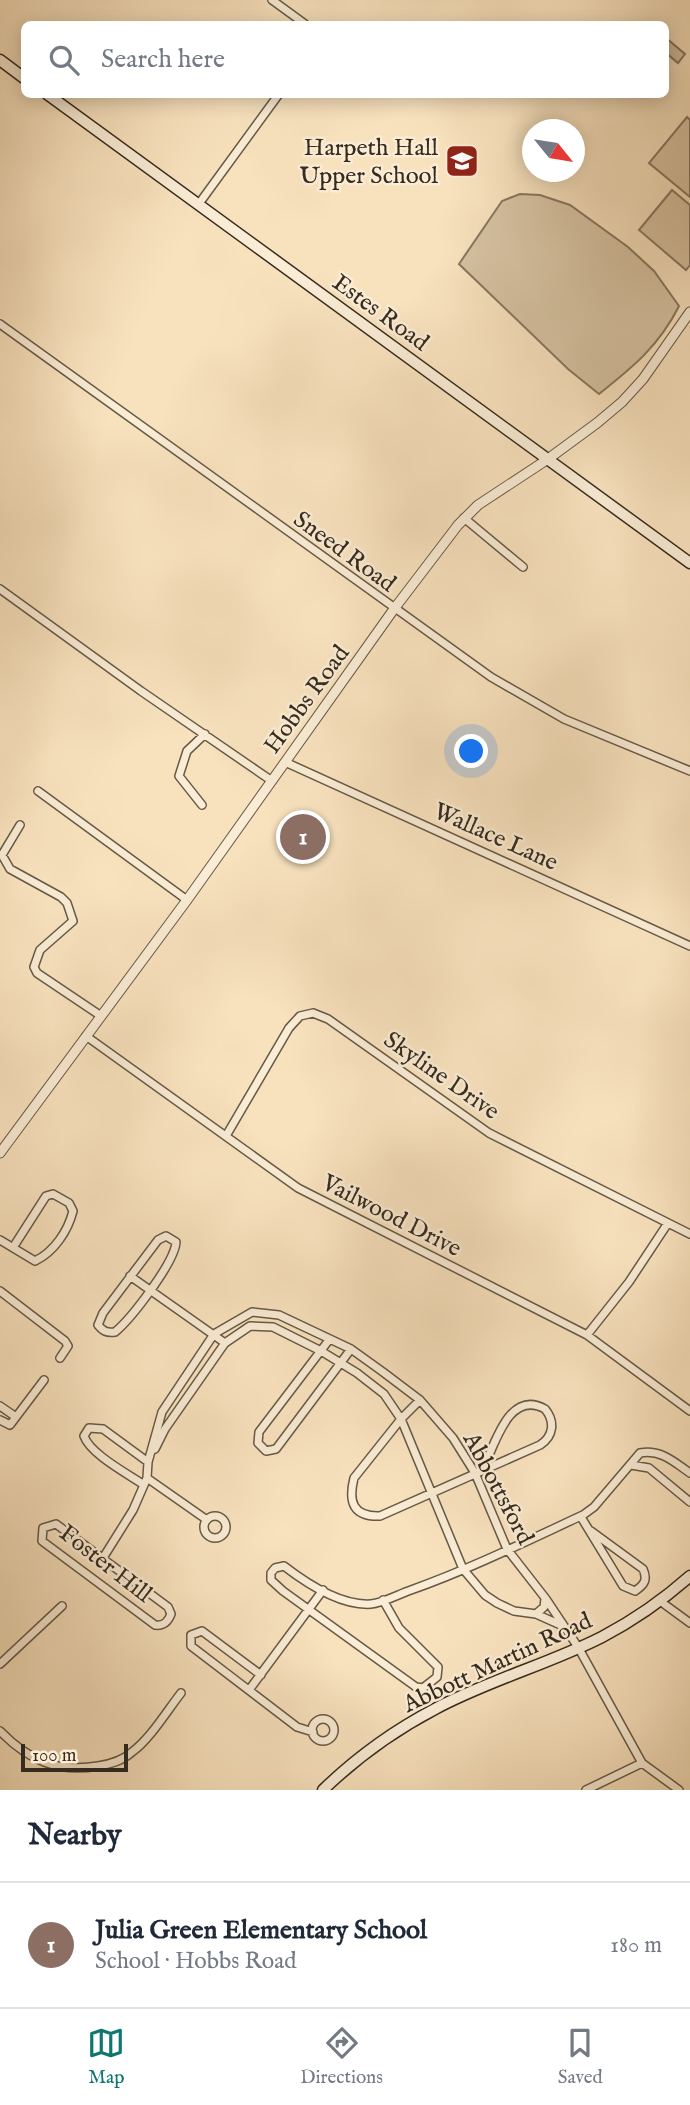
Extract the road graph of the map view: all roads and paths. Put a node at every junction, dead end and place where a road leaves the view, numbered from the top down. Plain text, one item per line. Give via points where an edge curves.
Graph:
1 (272, 0) edge
2 (301, 21) edge
3 (0, 60) edge
4 (21, 76) edge
5 (52, 98) edge
6 (276, 98) edge
7 (198, 205) junction
8 (690, 312) edge
9 (0, 324) edge
10 (548, 459) junction
11 (464, 518) junction
12 (690, 563) edge
13 (523, 567) dead end
14 (0, 589) edge
15 (394, 610) junction
16 (205, 734) junction
17 (285, 762) junction
18 (690, 771) edge
19 (272, 780) junction
20 (38, 791) dead end
21 (202, 805) dead end
22 (20, 825) dead end
23 (187, 900) junction
24 (690, 946) edge
25 (101, 1016) junction
26 (86, 1036) junction
27 (226, 1136) junction
28 (0, 1153) edge
29 (668, 1223) junction
30 (690, 1234) edge
31 (0, 1240) edge
32 (14, 1246) junction
33 (130, 1276) junction
34 (151, 1290) junction
35 (0, 1291) edge
36 (214, 1334) junction
37 (587, 1335) junction
38 (329, 1340) junction
39 (225, 1343) junction
40 (351, 1349) junction
41 (321, 1351) junction
42 (60, 1358) dead end
43 (341, 1363) junction
44 (44, 1380) dead end
45 (420, 1400) junction
46 (0, 1406) edge
47 (690, 1411) edge
48 (16, 1417) junction
49 (401, 1419) junction
50 (0, 1420) edge
51 (656, 1452) junction
52 (148, 1462) junction
53 (631, 1465) junction
54 (649, 1468) junction
55 (479, 1471) junction
56 (690, 1473) edge
57 (145, 1481) junction
58 (431, 1493) junction
59 (690, 1502) edge
60 (581, 1517) junction
61 (207, 1520) dead end
62 (591, 1531) junction
63 (507, 1549) junction
64 (103, 1558) junction
65 (463, 1569) junction
66 (690, 1576) edge
67 (323, 1590) junction
68 (545, 1599) junction
69 (383, 1600) junction
70 (660, 1601) junction
71 (62, 1606) dead end
72 (309, 1609) junction
73 (536, 1615) junction
74 (690, 1623) edge
75 (565, 1627) junction
76 (578, 1647) junction
77 (0, 1664) edge
78 (261, 1675) junction
79 (248, 1690) junction
80 (181, 1693) dead end
81 (0, 1731) edge
82 (313, 1732) dead end
83 (642, 1763) junction
84 (323, 1790) edge
85 (586, 1790) edge
86 (678, 1790) edge

1 - 2 street
3 - 4 main road
5 - 7 main road, Estes Road
6 - 7 street
7 - 10 main road, Estes Road
8 - 10 street, Hobbs Road via 622,402
9 - 15 street, Sneed Road
10 - 11 street, Hobbs Road
10 - 12 main road, Estes Road
11 - 13 street
11 - 15 street, Hobbs Road
14 - 16 street
15 - 17 street, Hobbs Road
15 - 18 street, Sneed Road via 540,707
16 - 19 street
16 - 21 street via 187,751 179,776
17 - 19 street, Hobbs Road
17 - 24 street, Wallace Lane
19 - 23 street, Hobbs Road
20 - 23 street
22 - 25 street via 2,855 5,864 61,897 73,921 40,950 34,967
23 - 25 street, Hobbs Road
25 - 26 street, Hobbs Road
26 - 27 street, Vailwood Drive
26 - 28 street, Hobbs Road
27 - 29 street, Skyline Drive via 289,1028 300,1016 313,1013 489,1133
27 - 37 street, Vailwood Drive via 298,1188
29 - 30 street, Skyline Drive
29 - 37 street
31 - 32 street
32 - 32 street via 46,1196 53,1194 69,1203 71,1218 44,1256 35,1261
33 - 34 street
33 - 34 street via 158,1240 166,1236 176,1242
33 - 34 street via 103,1313 101,1329 115,1332
34 - 36 street
35 - 42 street via 65,1340 68,1346
36 - 38 street, Abbottsford via 252,1312 279,1315
36 - 39 street
36 - 52 street, Abbottsford via 162,1412
37 - 47 street, Vailwood Drive
38 - 40 street, Abbottsford
38 - 41 street
39 - 41 street, Abbottsford via 250,1326 273,1327
39 - 52 street, Abbottsford via 165,1429
40 - 43 street
40 - 45 street, Abbottsford
41 - 43 street, Abbottsford
41 - 43 street via 259,1432 258,1443 266,1451 276,1449
43 - 49 street, Abbottsford via 384,1394
44 - 48 street
45 - 49 street
45 - 55 street, Abbottsford
46 - 48 street
48 - 50 street via 10,1425
49 - 58 street, Abbottsford
49 - 58 street via 354,1478 353,1504 366,1516 380,1516
51 - 53 street via 640,1453
51 - 54 street
51 - 56 street
52 - 57 street, Abbottsford
52 - 57 street via 103,1429 89,1428 83,1436 110,1462
53 - 54 street
53 - 60 street
54 - 59 street
55 - 55 street via 545,1442 552,1426 545,1409 529,1404 513,1411
55 - 58 street
55 - 63 street, Abbottsford
57 - 61 street
57 - 64 street, Abbottsford
58 - 65 street, Abbottsford
60 - 62 street
60 - 63 street
62 - 62 street via 643,1569 642,1586 635,1591 623,1586
63 - 65 street
63 - 68 street, Abbottsford
64 - 64 street, Foster Hill via 56,1524 43,1528 42,1541 63,1557 155,1625 167,1621 168,1607
65 - 69 street
65 - 73 street, Abbottsford via 497,1603
66 - 70 main road, Abbott Martin Road
67 - 69 street via 337,1598 371,1604
67 - 72 street
67 - 72 street via 284,1566 275,1567 271,1580
68 - 73 street
68 - 75 street, Abbottsford
69 - 72 street via 399,1628 438,1667 437,1677 423,1688
70 - 74 street
70 - 76 main road, Abbott Martin Road
71 - 77 street
72 - 78 street
73 - 75 street, Abbottsford
75 - 76 street, Abbottsford
76 - 83 street, Abbottsford
76 - 84 main road, Abbott Martin Road via 435,1709 373,1749
78 - 79 street
78 - 79 street via 202,1631 191,1635 191,1646
79 - 82 street via 297,1727
80 - 81 street via 134,1751 115,1763 65,1769 17,1748
83 - 85 street
83 - 86 street

